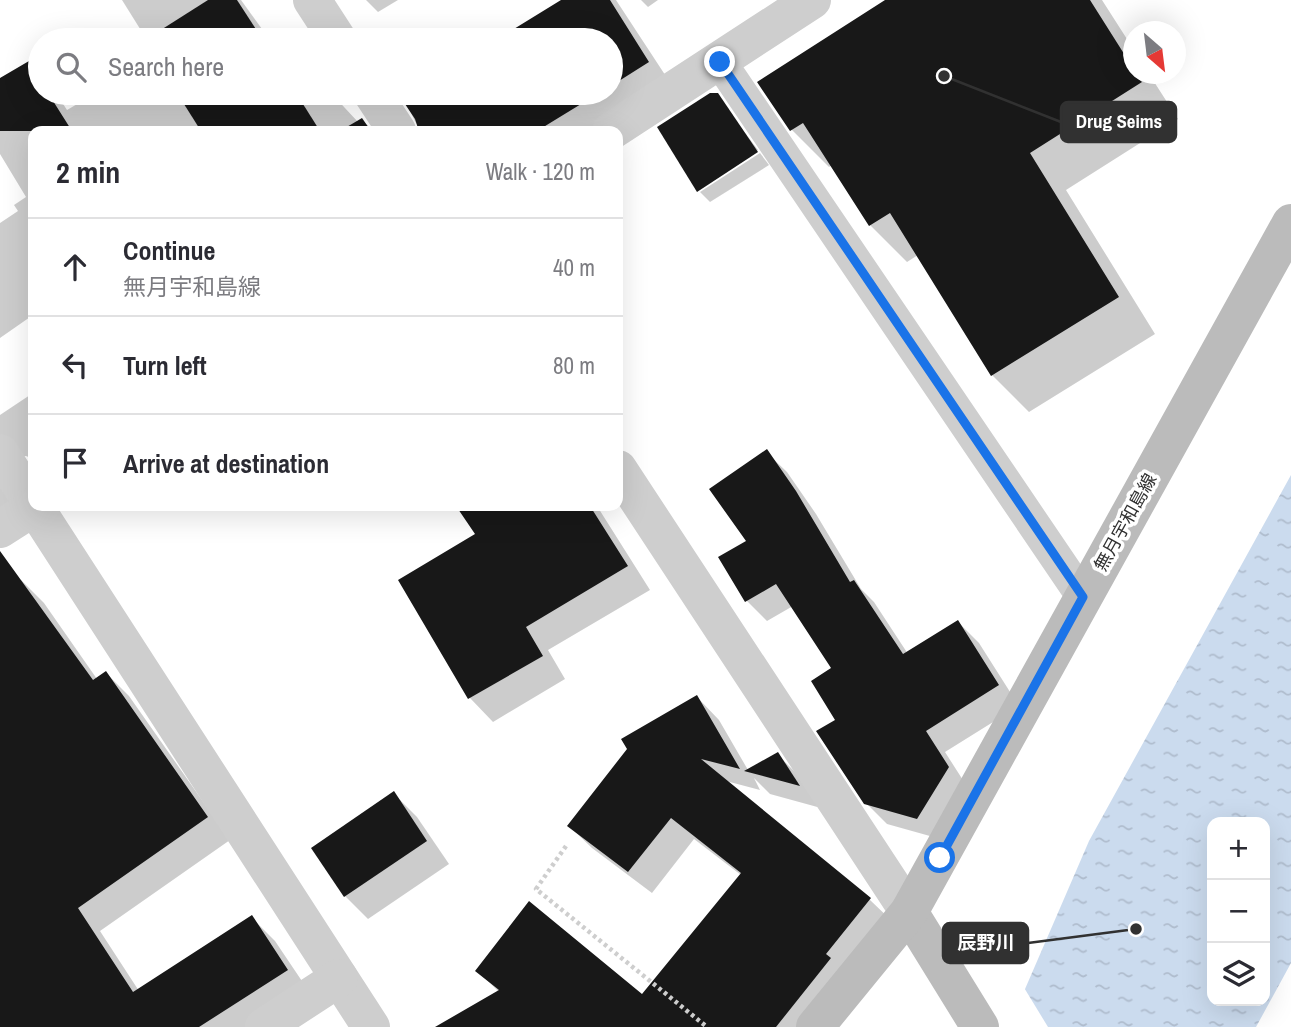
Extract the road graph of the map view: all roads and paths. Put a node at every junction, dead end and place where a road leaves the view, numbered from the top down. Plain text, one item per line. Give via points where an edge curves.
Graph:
1 (312, 0) edge
2 (811, 0) edge
3 (330, 28) edge
4 (720, 62) junction
5 (380, 105) edge
6 (394, 126) edge
7 (619, 126) edge
8 (1291, 223) edge
9 (0, 453) edge
10 (623, 477) edge
11 (28, 495) edge
12 (28, 510) edge
13 (39, 511) edge
14 (0, 529) edge
15 (1083, 597) junction
16 (566, 846) dead end
17 (909, 912) junction
18 (338, 978) junction
19 (264, 1027) edge
20 (370, 1027) edge
21 (707, 1027) edge
22 (815, 1027) edge
23 (980, 1027) edge

1 - 3 street
2 - 4 street
4 - 7 street
4 - 15 lane
5 - 6 street
8 - 15 main road, 無月宇和島線
9 - 11 street
10 - 17 street
12 - 14 street
13 - 18 street
15 - 17 main road, 無月宇和島線
16 - 21 path via 536,889
17 - 22 main road, 無月宇和島線
17 - 23 main road
18 - 19 street
18 - 20 street

